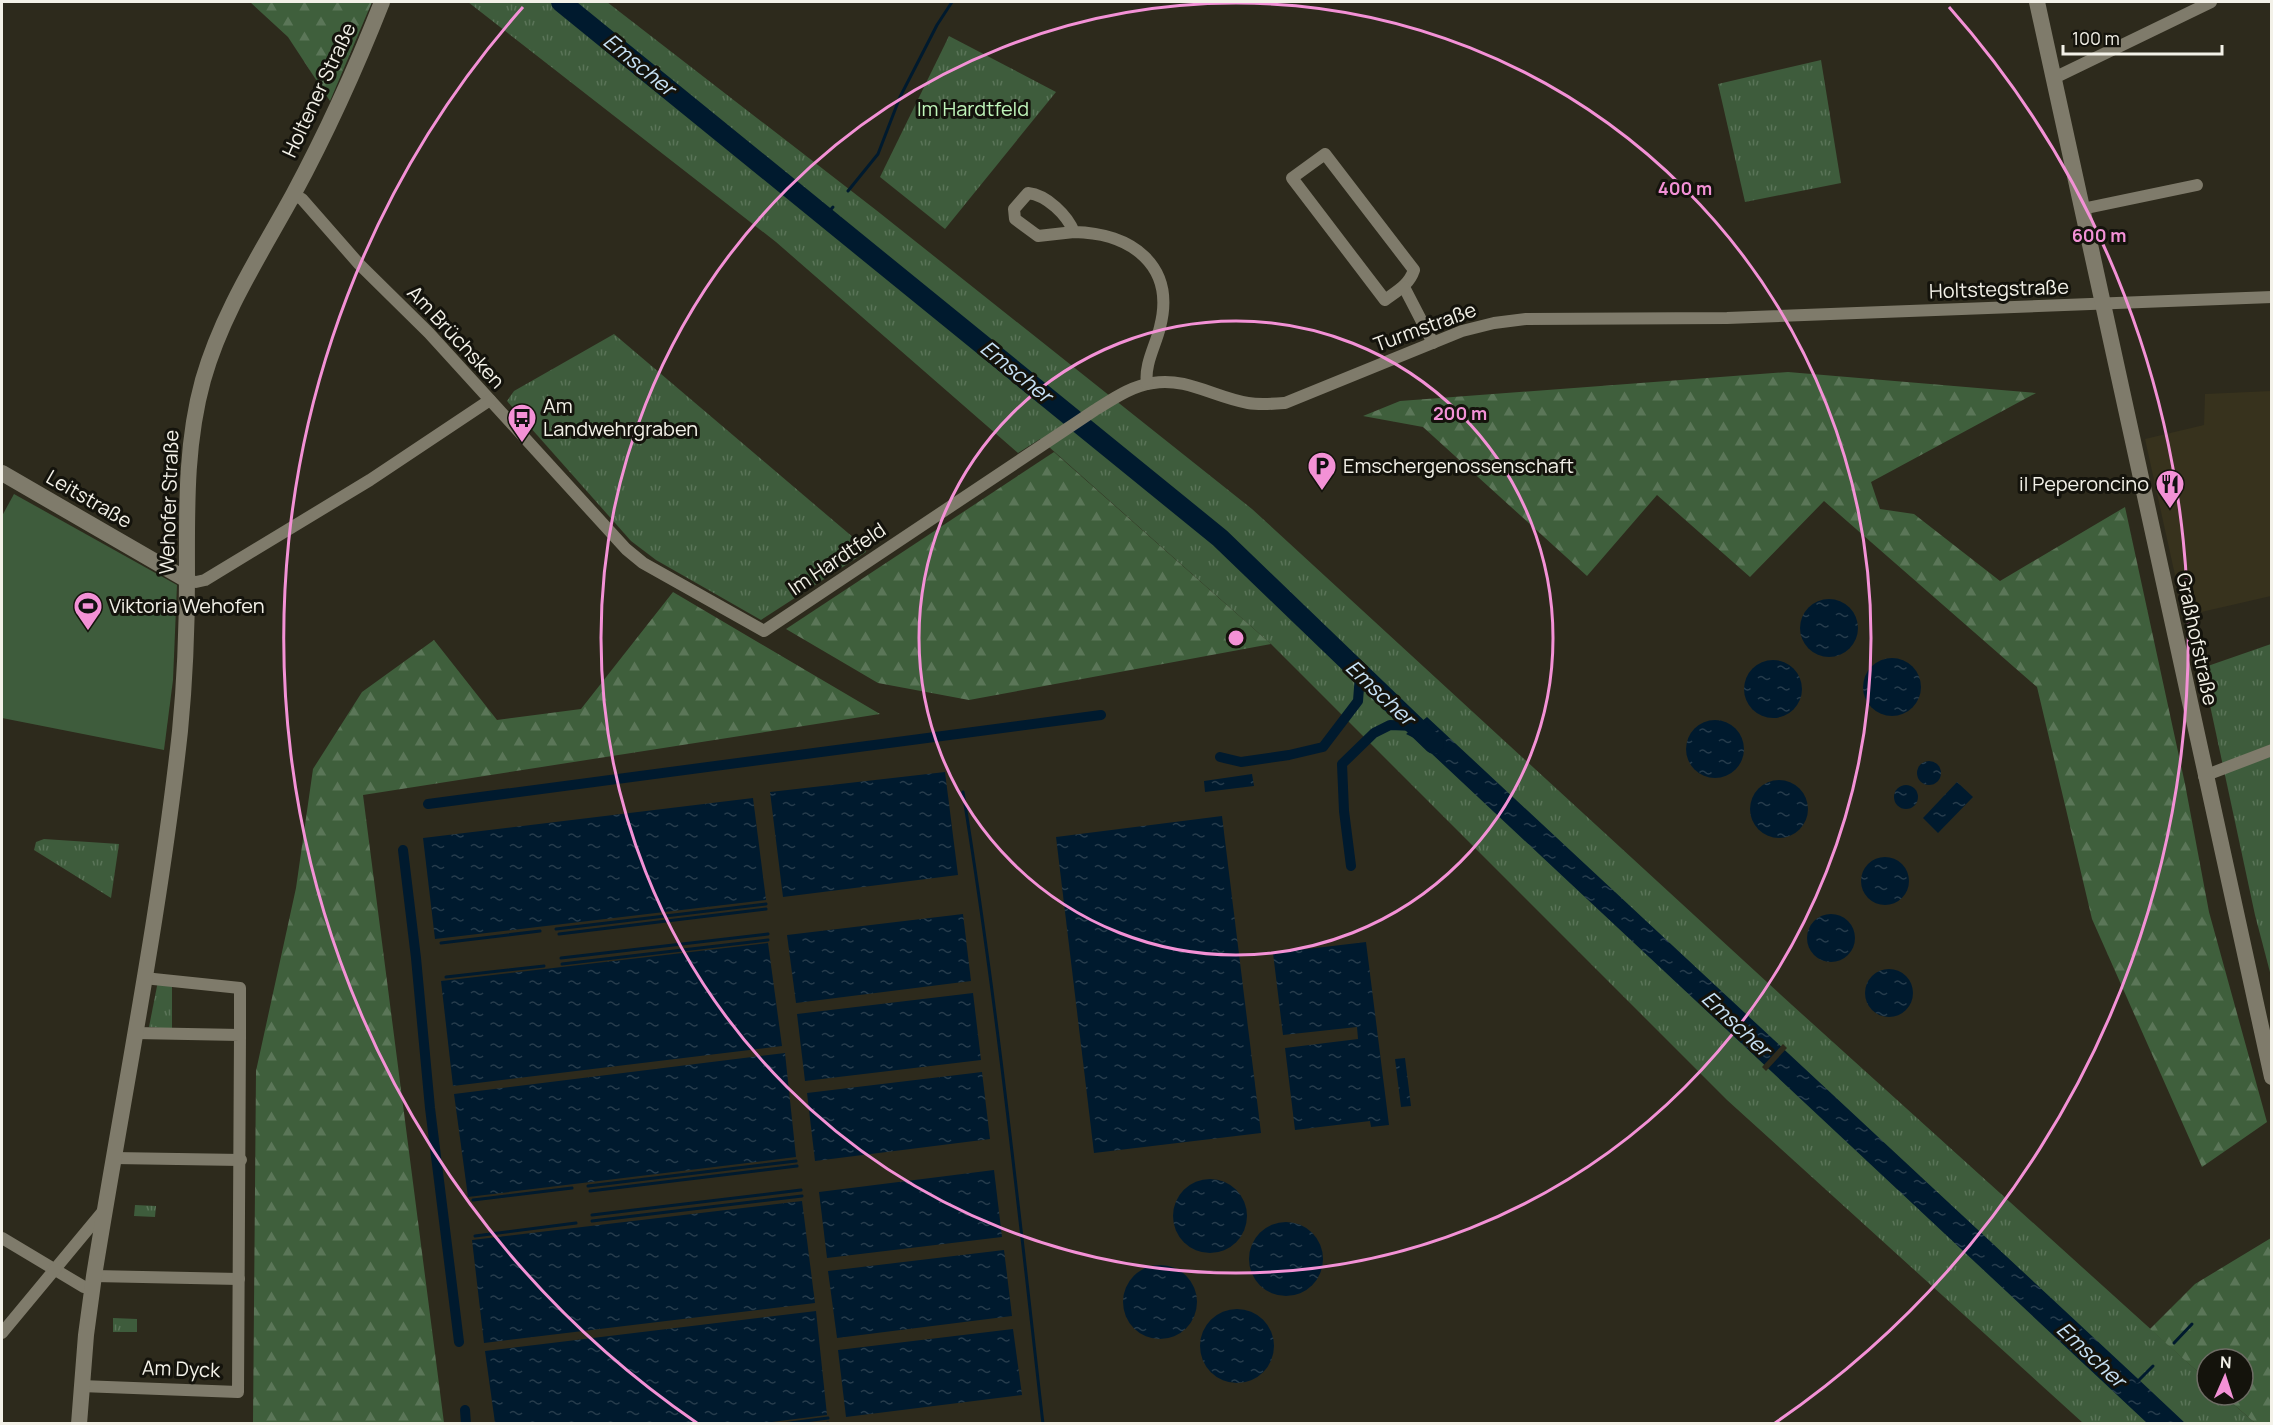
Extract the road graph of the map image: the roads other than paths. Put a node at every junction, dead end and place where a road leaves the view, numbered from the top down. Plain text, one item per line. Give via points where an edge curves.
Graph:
1 (382, 2) edge
2 (2037, 2) edge
3 (2211, 2) edge
4 (2054, 78) junction
5 (2196, 185) dead end
6 (293, 195) junction
7 (2082, 209) junction
8 (1074, 232) junction
9 (1404, 287) junction
10 (2271, 297) edge
11 (2103, 304) junction
12 (1727, 318) joint
13 (1433, 343) junction
14 (1147, 384) junction
15 (490, 400) junction
16 (2, 472) edge
17 (187, 580) junction
18 (764, 632) joint
19 (2271, 750) edge
20 (2204, 776) junction
21 (145, 977) junction
22 (135, 1033) junction
23 (240, 1035) junction
24 (2271, 1077) edge
25 (114, 1158) junction
26 (241, 1160) junction
27 (104, 1210) junction
28 (2, 1238) edge
29 (53, 1270) junction
30 (239, 1279) junction
31 (93, 1282) junction
32 (2, 1333) edge
33 (81, 1386) junction
34 (79, 1424) edge

1 - 6 main road, Holtener Straße via 354,74
2 - 4 main road, Graßhofstraße
3 - 4 street
4 - 7 main road, Graßhofstraße
5 - 7 street
6 - 15 street, Am Brüchsken via 302,199
6 - 17 main road, Wehofer Straße via 243,283 204,376 188,467
7 - 11 main road, Graßhofstraße
8 - 8 street via 1069,220 1039,195 1028,193 1014,209 1015,219 1038,236
8 - 14 street via 1123,242 1146,258 1158,275 1164,305 1145,374
9 - 9 street via 1385,300 1292,178 1325,154 1414,270
9 - 13 street
10 - 11 street, Holtstegstraße
11 - 12 street, Holtstegstraße
11 - 20 main road, Graßhofstraße
12 - 13 street, Turmstraße via 1526,319 1462,331
13 - 14 street, Turmstraße via 1276,404 1246,403 1179,383
14 - 18 street, Im Hardtfeld via 1130,389 1095,410
15 - 17 street via 370,480 205,579
15 - 18 street, Am Brüchsken via 626,549
16 - 17 main road, Leitstraße
17 - 21 main road, Wehofer Straße via 180,729
19 - 20 street
20 - 24 main road, Graßhofstraße
21 - 22 main road
21 - 23 street, Am Dyck via 240,988
22 - 23 street
22 - 25 main road
23 - 26 street, Am Dyck
25 - 26 street
25 - 27 main road
26 - 30 street, Am Dyck
27 - 29 street
27 - 31 main road
28 - 29 street
29 - 31 street via 84,1287
29 - 32 street
30 - 31 street
30 - 33 street, Am Dyck via 238,1392
31 - 33 main road
33 - 34 main road

